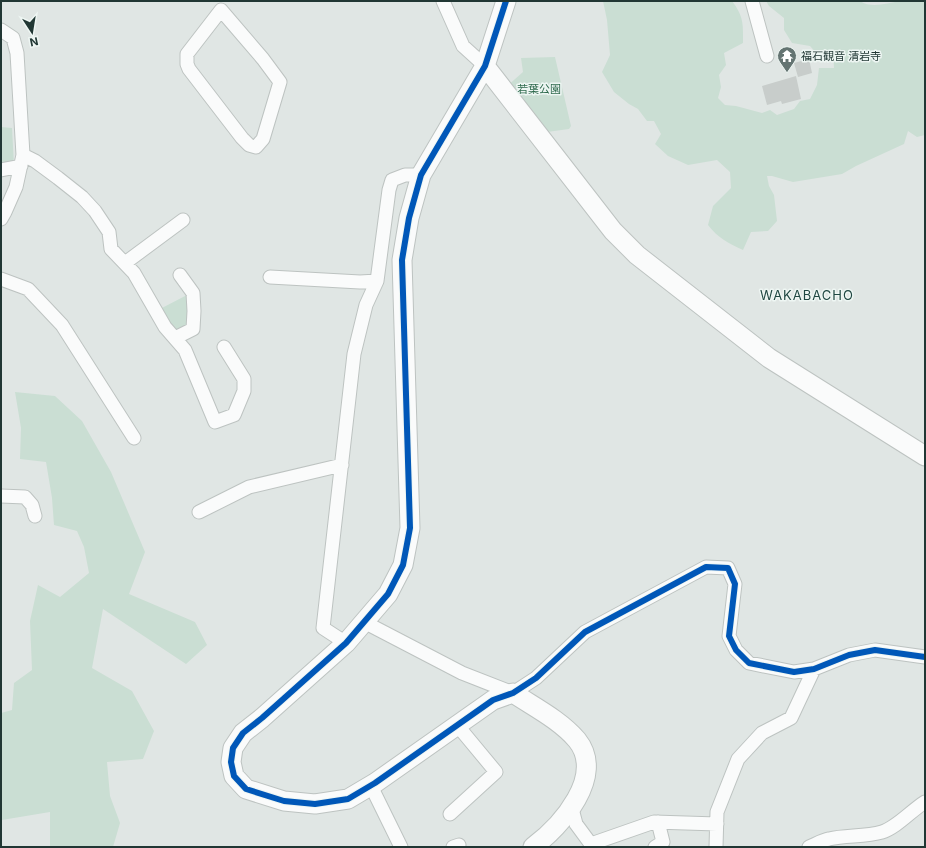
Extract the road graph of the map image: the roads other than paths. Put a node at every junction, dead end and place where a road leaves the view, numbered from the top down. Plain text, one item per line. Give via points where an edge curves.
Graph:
1 (443, 1) edge
2 (506, 1) edge
3 (752, 1) edge
4 (219, 6) edge
5 (1, 30) edge
6 (767, 56) dead end
7 (485, 66) junction
8 (22, 161) junction
9 (1, 170) edge
10 (421, 175) junction
11 (1, 219) edge
12 (183, 220) dead end
13 (125, 263) junction
14 (180, 275) dead end
15 (270, 277) dead end
16 (1, 279) edge
17 (377, 281) junction
18 (175, 338) junction
19 (224, 347) dead end
20 (134, 438) dead end
21 (925, 456) edge
22 (342, 465) junction
23 (1, 496) edge
24 (199, 512) dead end
25 (35, 516) dead end
26 (364, 622) junction
27 (346, 643) junction
28 (925, 657) edge
29 (814, 669) junction
30 (513, 693) junction
31 (457, 725) junction
32 (371, 786) junction
33 (925, 802) edge
34 (572, 809) junction
35 (450, 814) dead end
36 (658, 822) junction
37 (717, 824) junction
38 (592, 845) edge
39 (401, 847) edge
40 (533, 847) edge
41 (655, 847) edge
42 (716, 847) edge
43 (809, 847) edge

1 - 7 street via 463,46
2 - 7 street
3 - 6 street
4 - 4 street via 280,82 263,139 256,147 249,145 242,138 187,64 187,54
5 - 8 street via 13,38 18,53
7 - 10 street
7 - 21 street via 612,231 637,255 769,358
8 - 9 street
8 - 11 street via 16,187
8 - 13 street via 35,161 82,197 96,211 109,232 111,248
10 - 17 street via 405,175 392,180 388,190
10 - 26 street via 409,218 402,260 410,528 403,565 388,594
12 - 13 street
13 - 18 street via 134,273 165,327
14 - 18 street via 193,293 193,329
15 - 17 street
16 - 20 street via 28,289 62,325
17 - 22 street via 366,305 354,354
18 - 19 street via 185,350 215,422 234,415 244,391 244,379
22 - 24 street via 249,487
22 - 27 street via 323,628
23 - 25 street via 25,497 32,505
26 - 27 street
26 - 30 street via 462,673
27 - 32 street via 243,733 233,748 231,762 234,776 246,789 284,801 322,803 348,798
28 - 29 street via 874,650 849,655
29 - 30 street via 794,672 749,663 736,650 729,636 735,584 728,568 706,567 585,632 536,678
29 - 37 street via 791,718 762,733 738,759 717,812
30 - 31 street via 493,700
30 - 34 street via 562,725 577,740 585,753 587,775
31 - 32 street
31 - 35 street via 496,772
32 - 39 street
33 - 43 street via 883,832 829,839
34 - 38 street via 576,824
34 - 40 street
36 - 37 street
36 - 38 street
36 - 41 street via 663,842
37 - 42 street

